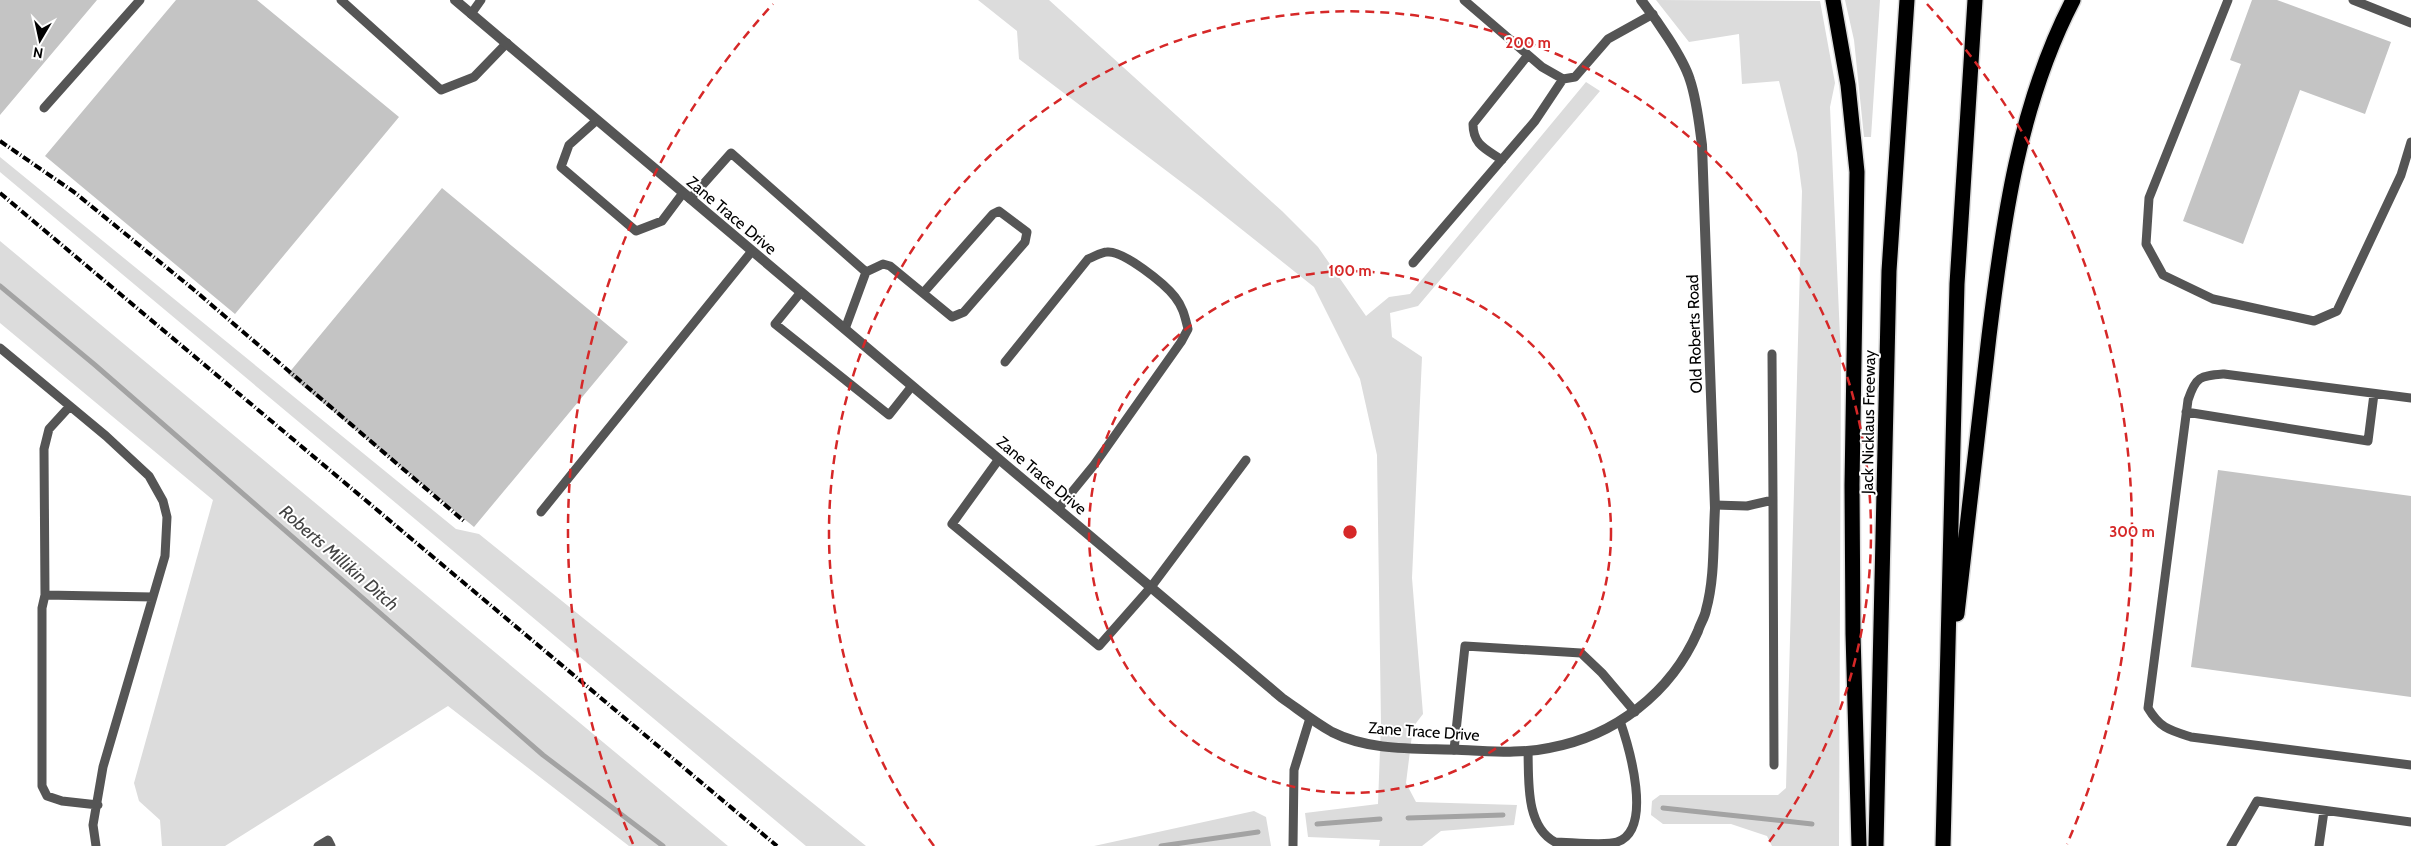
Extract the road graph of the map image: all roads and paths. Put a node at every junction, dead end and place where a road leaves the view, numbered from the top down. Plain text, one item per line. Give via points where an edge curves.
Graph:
1 (140, 0) edge
2 (341, 0) edge
3 (455, 0) edge
4 (481, 0) edge
5 (1464, 0) edge
6 (1641, 0) edge
7 (1833, 0) edge
8 (1907, 0) edge
9 (1975, 0) edge
10 (2073, 0) edge
11 (2228, 0) edge
12 (2354, 0) edge
13 (471, 14) junction
14 (1653, 14) junction
15 (2411, 23) edge
16 (506, 44) junction
17 (1528, 55) junction
18 (1563, 79) junction
19 (44, 108) dead end
20 (597, 120) junction
21 (2411, 142) edge
22 (1502, 160) junction
23 (687, 196) junction
24 (752, 251) junction
25 (1413, 263) dead end
26 (866, 272) junction
27 (801, 292) junction
28 (924, 292) junction
29 (845, 329) junction
30 (0, 348) edge
31 (1772, 354) dead end
32 (1005, 362) dead end
33 (912, 386) junction
34 (2374, 394) junction
35 (2411, 398) edge
36 (70, 406) junction
37 (2186, 412) junction
38 (999, 459) junction
39 (1246, 460) dead end
40 (1773, 500) junction
41 (1715, 505) junction
42 (1058, 509) junction
43 (541, 512) dead end
44 (1151, 587) junction
45 (45, 595) junction
46 (153, 597) junction
47 (1674, 674) joint
48 (1946, 700) junction
49 (1635, 712) junction
50 (1310, 718) junction
51 (1620, 721) junction
52 (1454, 750) junction
53 (1528, 751) junction
54 (1774, 764) dead end
55 (2411, 765) edge
56 (98, 805) junction
57 (2324, 811) junction
58 (2411, 822) edge
59 (96, 846) edge
60 (318, 846) edge
61 (331, 846) edge
62 (1293, 846) edge
63 (1859, 846) edge
64 (1876, 846) edge
65 (1943, 846) edge
66 (2231, 846) edge
67 (2319, 846) edge

1 - 19 lane
2 - 16 lane via 441,90 474,77
3 - 13 street, Zane Trace Drive
4 - 13 lane
5 - 17 lane
6 - 14 street, Old Roberts Road
7 - 63 highway via 1848,85 1857,172 1852,485
8 - 64 highway, Jack Nicklaus Freeway via 1889,271
9 - 48 highway via 1956,284
10 - 48 highway via 2039,78 2008,201
11 - 21 lane via 2149,198 2146,244 2163,275 2213,299 2314,321 2337,311 2401,175
12 - 15 lane
13 - 16 street, Zane Trace Drive
14 - 18 lane via 1608,40 1575,77
14 - 41 street, Old Roberts Road via 1690,78 1698,112 1702,145
16 - 20 street, Zane Trace Drive
17 - 18 lane
17 - 22 lane via 1473,124 1473,135 1478,143
18 - 22 lane via 1535,121
20 - 23 street, Zane Trace Drive
20 - 23 lane via 569,145 561,167 636,231 662,221
22 - 25 lane
23 - 24 street, Zane Trace Drive
23 - 26 lane via 731,153
24 - 27 street, Zane Trace Drive
24 - 43 lane
26 - 28 lane via 882,264 890,266
26 - 29 lane
27 - 29 street, Zane Trace Drive
27 - 33 lane via 774,324 889,415
28 - 28 lane via 993,214 999,212 1028,232 1025,242 964,312 952,316
29 - 33 street, Zane Trace Drive
30 - 36 lane
31 - 40 lane
32 - 42 lane via 1088,259 1107,252 1122,255 1154,279 1174,296 1184,312 1188,329 1181,342 1094,465
33 - 38 street, Zane Trace Drive
34 - 35 lane
34 - 37 lane via 2224,374 2205,376 2194,383
34 - 37 lane via 2368,441
36 - 45 lane via 50,429 44,449
36 - 46 lane via 149,476 163,501 168,534
37 - 55 lane via 2148,708 2156,721 2167,730 2191,737
38 - 42 street, Zane Trace Drive
38 - 44 lane via 952,524 1098,646
39 - 44 lane
40 - 41 lane via 1747,506
40 - 54 lane
41 - 47 street, Old Roberts Road via 1706,610 1686,656
42 - 44 street, Zane Trace Drive
44 - 50 street, Zane Trace Drive
45 - 46 lane
45 - 56 lane via 42,608 42,786 47,796
46 - 56 lane via 104,767
47 - 49 street, Zane Trace Drive
48 - 65 highway
49 - 51 street, Zane Trace Drive
49 - 52 lane via 1581,653 1465,646
50 - 52 street, Zane Trace Drive via 1333,732 1376,745
50 - 62 lane via 1294,770
51 - 53 street, Zane Trace Drive via 1568,744
51 - 53 lane via 1631,754 1636,822 1629,834 1616,842 1555,842 1549,839 1536,819 1530,798
52 - 53 street, Zane Trace Drive
56 - 59 lane via 93,825
57 - 58 lane
57 - 66 lane via 2258,802
57 - 67 lane
60 - 61 lane via 328,840

